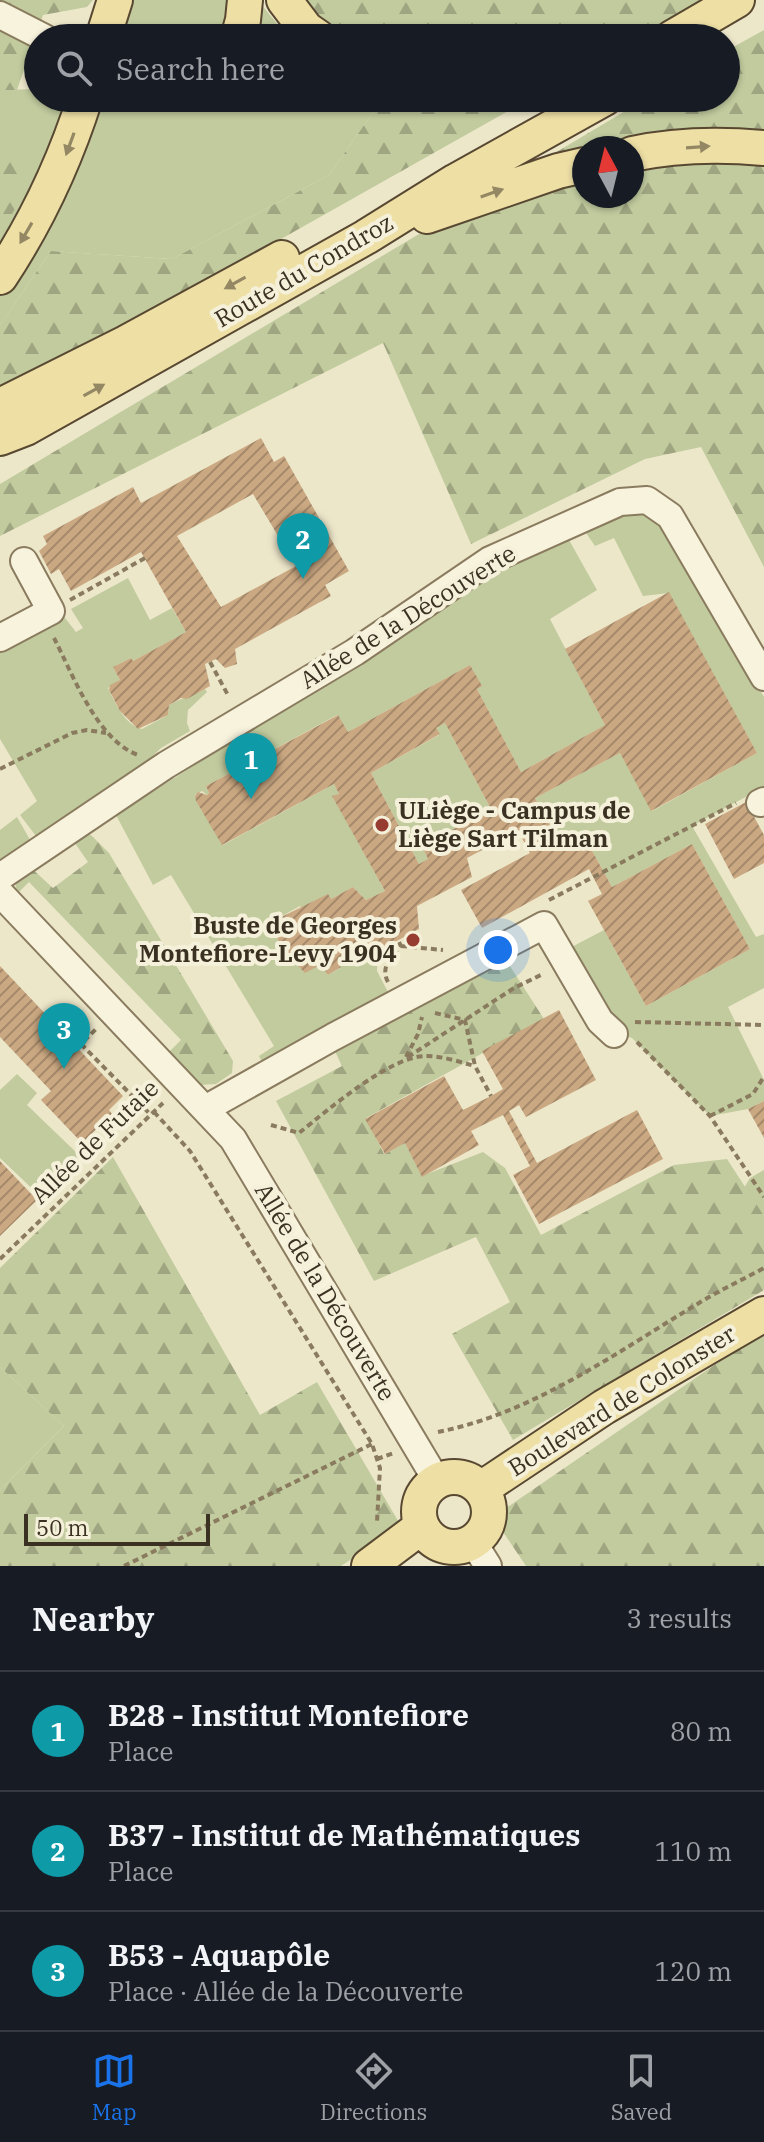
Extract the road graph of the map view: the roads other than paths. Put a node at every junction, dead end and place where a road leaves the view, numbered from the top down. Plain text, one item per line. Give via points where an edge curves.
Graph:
1 (115, 0) edge
2 (245, 0) edge
3 (284, 0) edge
4 (737, 0) edge
5 (764, 9) edge
6 (0, 15) edge
7 (107, 24) edge
8 (242, 24) edge
9 (302, 24) edge
10 (694, 24) edge
11 (737, 24) edge
12 (24, 27) edge
13 (81, 112) edge
14 (548, 112) edge
15 (580, 112) edge
16 (764, 148) edge
17 (644, 151) edge
18 (572, 168) edge
19 (366, 237) junction
20 (0, 277) edge
21 (0, 406) edge
22 (9, 437) edge
23 (24, 561) dead end
24 (0, 638) edge
25 (764, 677) edge
26 (0, 877) edge
27 (0, 893) edge
28 (607, 1028) road end
29 (205, 1109) junction
30 (764, 1314) edge
31 (437, 1481) junction
32 (481, 1489) junction
33 (421, 1527) junction
34 (480, 1554) edge
35 (378, 1560) edge

1 - 7 main road
2 - 8 main road
3 - 9 main road
4 - 10 main road
5 - 11 main road
6 - 12 street
13 -> 20 main road via 51,188
14 -> 21 main road, Route du Condroz via 126,343
15 - 19 main road, Route du Condroz
17 -> 16 main road
19 -> 18 main road
22 -> 19 main road, Route du Condroz
23 - 24 street via 47,613
25 - 26 street, Allée de la Découverte via 670,516 647,500 620,502 490,560
27 - 29 street, Allée de la Découverte
28 - 29 street via 544,925
29 - 31 street, Allée de la Découverte via 233,1139
30 - 32 main road, Boulevard de Colonster via 604,1407
31 - 32 main road, Boulevard de Colonster via 457,1477
31 - 33 main road via 422,1496
32 - 34 main road, Boulevard de Colonster via 489,1513
33 - 34 main road, Boulevard de Colonster via 438,1544
33 - 35 main road

